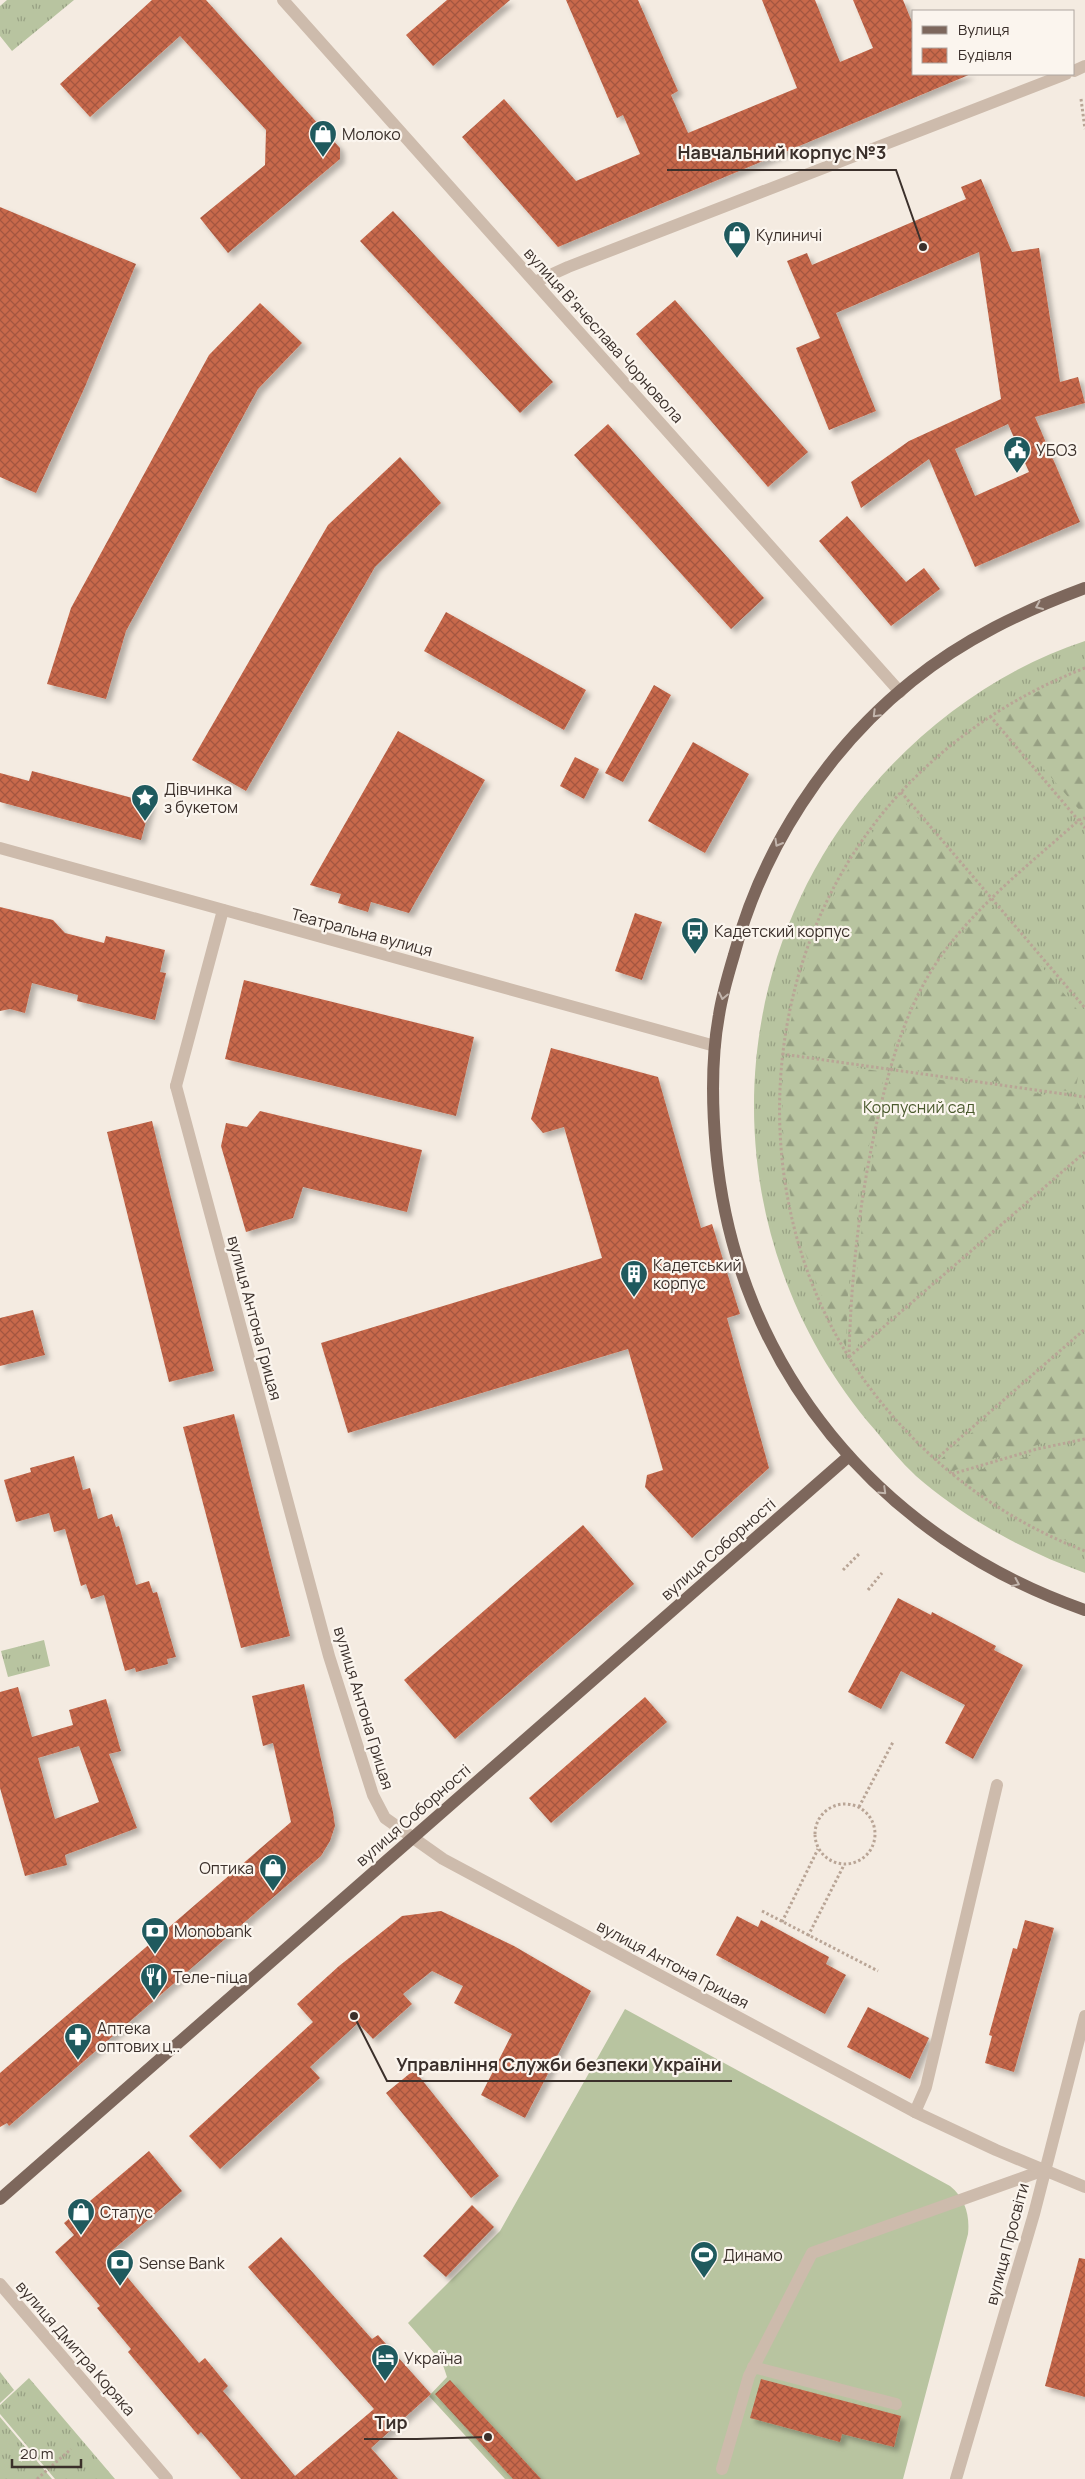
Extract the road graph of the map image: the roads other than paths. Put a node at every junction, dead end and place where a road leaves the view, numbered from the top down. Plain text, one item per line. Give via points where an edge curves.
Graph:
1 (283, 0) edge
2 (1063, 75) edge
3 (535, 282) junction
4 (1085, 588) edge
5 (900, 692) junction
6 (0, 848) edge
7 (223, 910) junction
8 (715, 1046) junction
9 (849, 1456) junction
10 (1085, 1610) edge
11 (997, 1785) dead end
12 (412, 1838) junction
13 (1085, 2016) edge
14 (915, 2112) junction
15 (1044, 2170) junction
16 (1085, 2186) edge
17 (0, 2199) edge
18 (1, 2288) edge
19 (753, 2367) junction
20 (896, 2404) dead end
21 (722, 2469) dead end
22 (167, 2479) edge
23 (956, 2479) edge

1 - 3 street, вулиця Вʼячеслава Чорновола
2 - 3 street
3 - 5 street, вулиця Вʼячеслава Чорновола
4 -> 5 main road via 990,630 935,664
5 -> 8 main road via 860,730 831,764 801,804 774,850 740,930 720,1008
6 - 7 street, Театральна вулиця
7 - 8 street, Театральна вулиця
7 - 12 street, вулиця Антона Грицая via 176,1086 329,1656 373,1795 385,1818
8 - 9 main road via 714,1125 718,1171 737,1258 765,1330 790,1377 814,1414
9 -> 10 main road via 894,1502 947,1543 1009,1579
9 - 12 main road, вулиця Соборності
11 - 14 street via 926,2087
12 - 14 street, вулиця Антона Грицая via 443,1859
12 - 17 main road, вулиця Соборності
13 - 15 street, вулиця Просвіти
14 - 15 street, вулиця Антона Грицая
15 - 16 street, вулиця Антона Грицая
15 - 19 street via 812,2253
15 - 23 street, вулиця Просвіти
18 - 22 street, вулиця Дмитра Коряка
19 - 20 street
19 - 21 street

